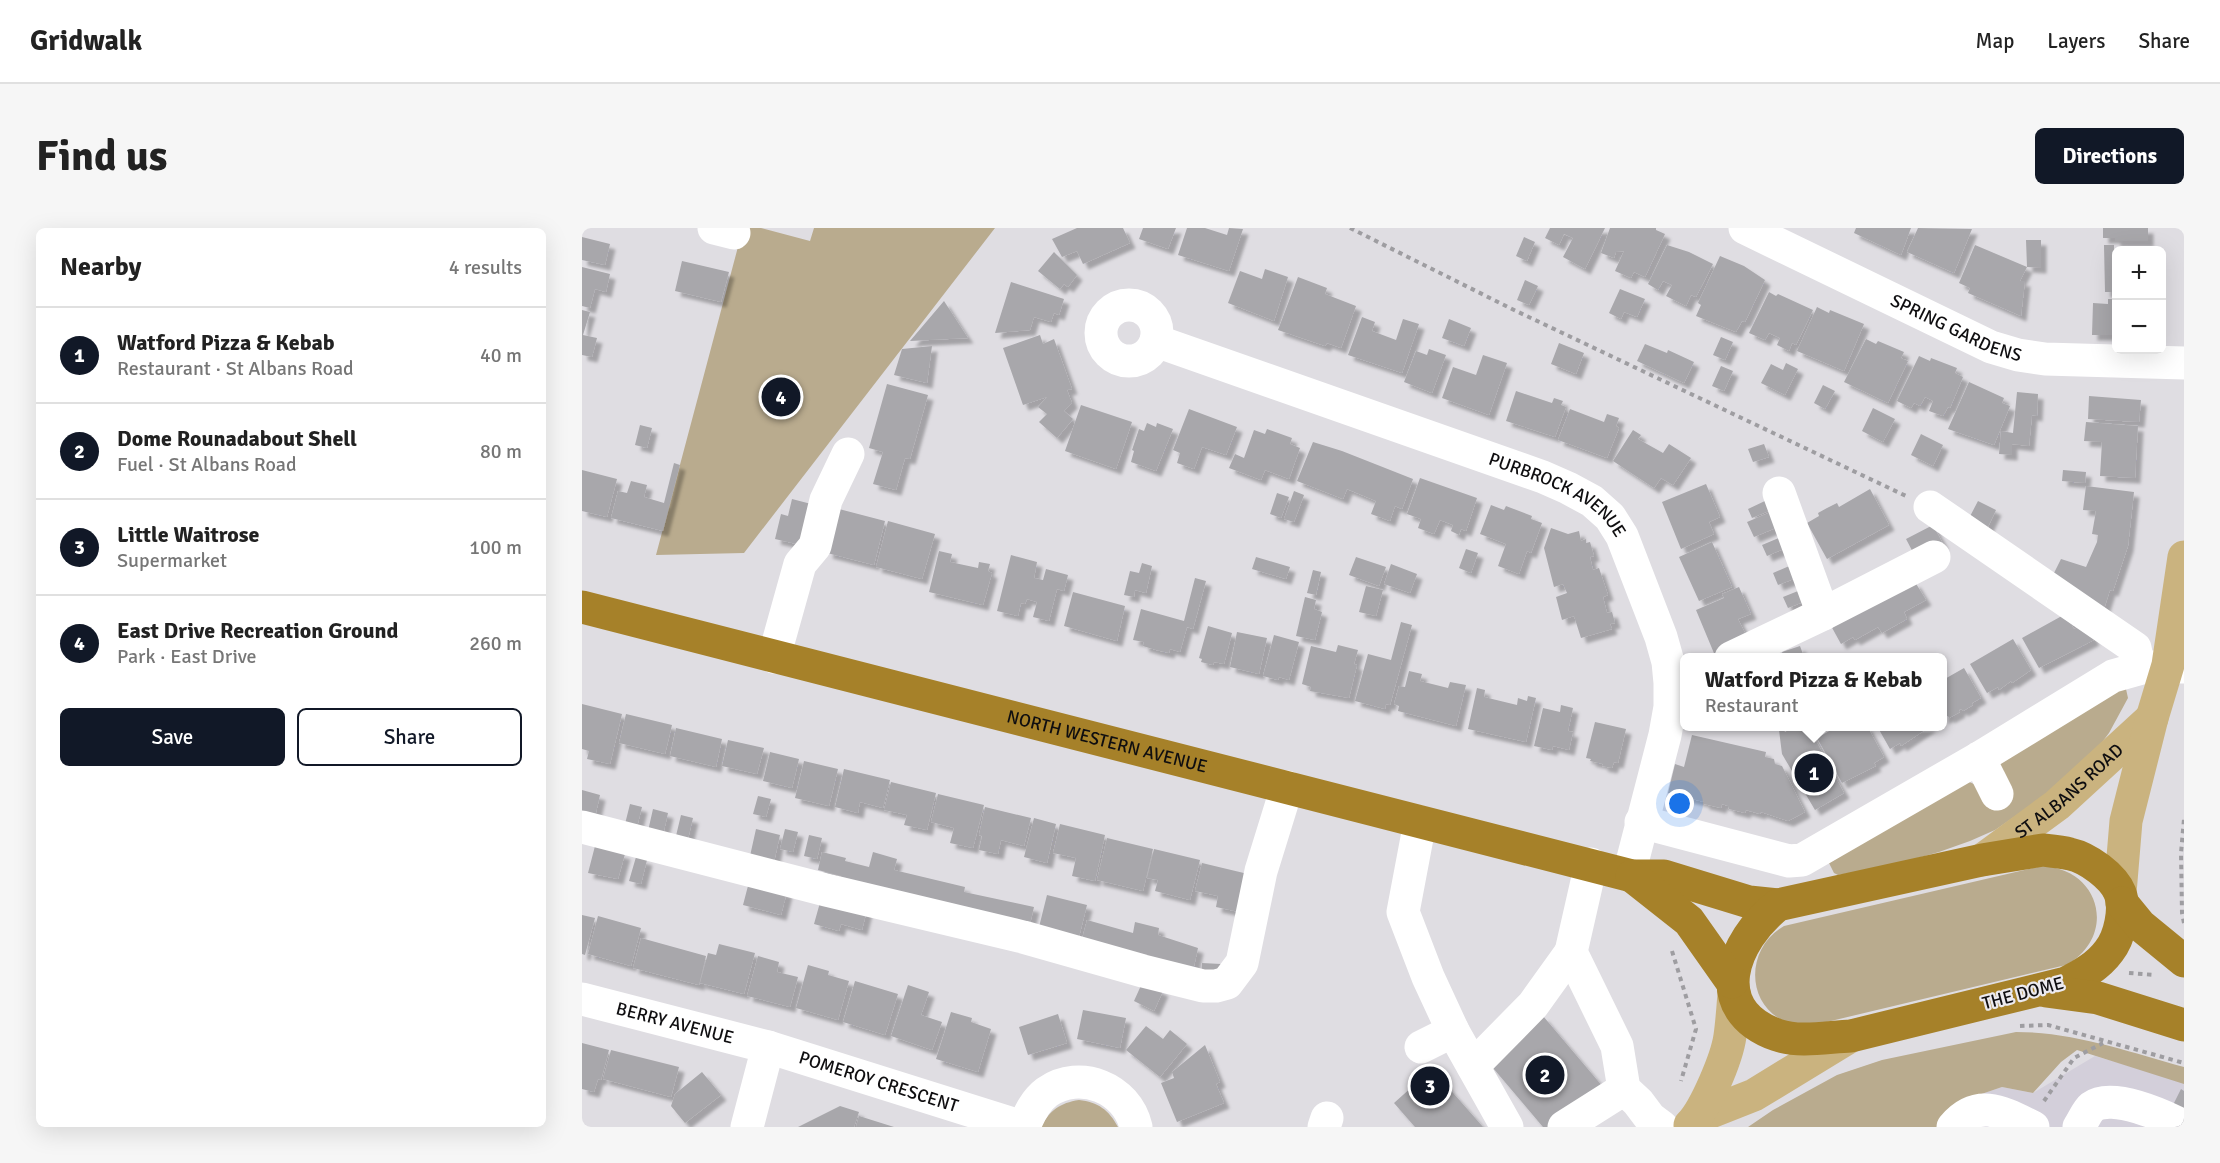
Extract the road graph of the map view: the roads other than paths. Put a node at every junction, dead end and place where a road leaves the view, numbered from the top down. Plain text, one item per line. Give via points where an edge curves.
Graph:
1 (1745, 228) edge
2 (1156, 341) dead end
3 (2184, 363) edge
4 (848, 454) dead end
5 (1779, 493) dead end
6 (1930, 507) road end
7 (1934, 557) dead end
8 (2184, 557) edge
9 (582, 607) edge
10 (1823, 614) junction
11 (1740, 653) edge
12 (774, 657) junction
13 (2164, 667) edge
14 (1678, 694) edge
15 (2152, 718) junction
16 (1979, 758) junction
17 (1287, 787) junction
18 (1997, 794) dead end
19 (1420, 822) junction
20 (1641, 822) junction
21 (582, 827) edge
22 (1802, 860) junction
23 (1982, 860) junction
24 (1591, 864) junction
25 (1631, 875) junction
26 (2121, 898) junction
27 (1810, 899) junction
28 (1778, 905) junction
29 (1571, 952) junction
30 (2172, 967) edge
31 (1733, 987) junction
32 (2042, 991) junction
33 (582, 999) edge
34 (2184, 1025) edge
35 (1453, 1031) junction
36 (1851, 1036) junction
37 (768, 1047) junction
38 (1421, 1047) dead end
39 (1473, 1066) junction
40 (1624, 1089) junction
41 (2184, 1103) edge
42 (2038, 1115) edge
43 (2124, 1115) edge
44 (1693, 1122) edge
45 (2184, 1126) edge
46 (747, 1127) edge
47 (1024, 1127) edge
48 (1136, 1127) edge
49 (1507, 1127) edge
50 (1564, 1127) edge
51 (1662, 1127) edge
52 (1953, 1127) edge
53 (2079, 1127) edge
54 (2145, 1127) edge

1 - 3 street, SPRING GARDENS via 1991,347 2018,356
2 - 14 street, PURBROCK AVENUE via 1543,477 1592,501 1610,517 1622,536 1661,637
4 - 12 street via 826,500 815,546 800,564
5 - 10 street
6 - 13 street
7 - 10 street
8 - 13 main road, ST ALBANS ROAD
9 - 12 highway, NORTH WESTERN AVENUE
10 - 11 street
12 - 17 highway, NORTH WESTERN AVENUE
13 - 15 main road, ST ALBANS ROAD
13 - 16 street via 2113,676
14 - 20 street, PURBROCK AVENUE
15 - 23 main road, ST ALBANS ROAD via 2057,805
15 - 26 main road, ST ALBANS ROAD via 2126,821
16 - 18 street
16 - 22 street
17 - 19 highway, NORTH WESTERN AVENUE
17 - 21 street via 1261,871 1242,963 1227,982 1216,986 1153,974 1023,937
19 - 24 highway, NORTH WESTERN AVENUE
19 - 35 street via 1403,912
20 - 22 street via 1789,861
20 - 25 street, PURBROCK AVENUE
22 - 27 street
23 - 26 highway via 2043,850 2072,854 2112,881
23 - 27 highway
24 - 25 highway, NORTH WESTERN AVENUE
24 - 29 street
25 - 28 highway, NORTH WESTERN AVENUE via 1664,876 1749,902
25 - 31 highway, NORTH WESTERN AVENUE via 1700,933
26 - 30 highway
26 - 32 highway, THE DOME via 2117,935 2111,949 2084,974
27 - 28 highway
28 - 31 highway via 1760,920 1743,943
29 - 39 street via 1533,1005
29 - 40 street via 1617,1046
31 - 36 highway, THE DOME via 1741,1008 1752,1021 1777,1035 1794,1039
31 - 44 main road via 1727,1050
32 - 34 highway via 2098,998
32 - 36 highway, THE DOME
33 - 37 street, BERRY AVENUE
35 - 38 street
35 - 39 street
36 - 44 main road via 1754,1095
37 - 46 street
37 - 47 street, POMEROY CRESCENT
39 - 49 street
40 - 50 street
40 - 51 street
41 - 43 street via 2171,1096
42 - 52 street via 1979,1110
43 - 45 street via 2162,1115
43 - 53 street via 2111,1100 2091,1107
43 - 54 street
47 - 48 street, POMEROY CRESCENT via 1032,1108 1045,1094 1074,1082 1106,1088 1122,1100

